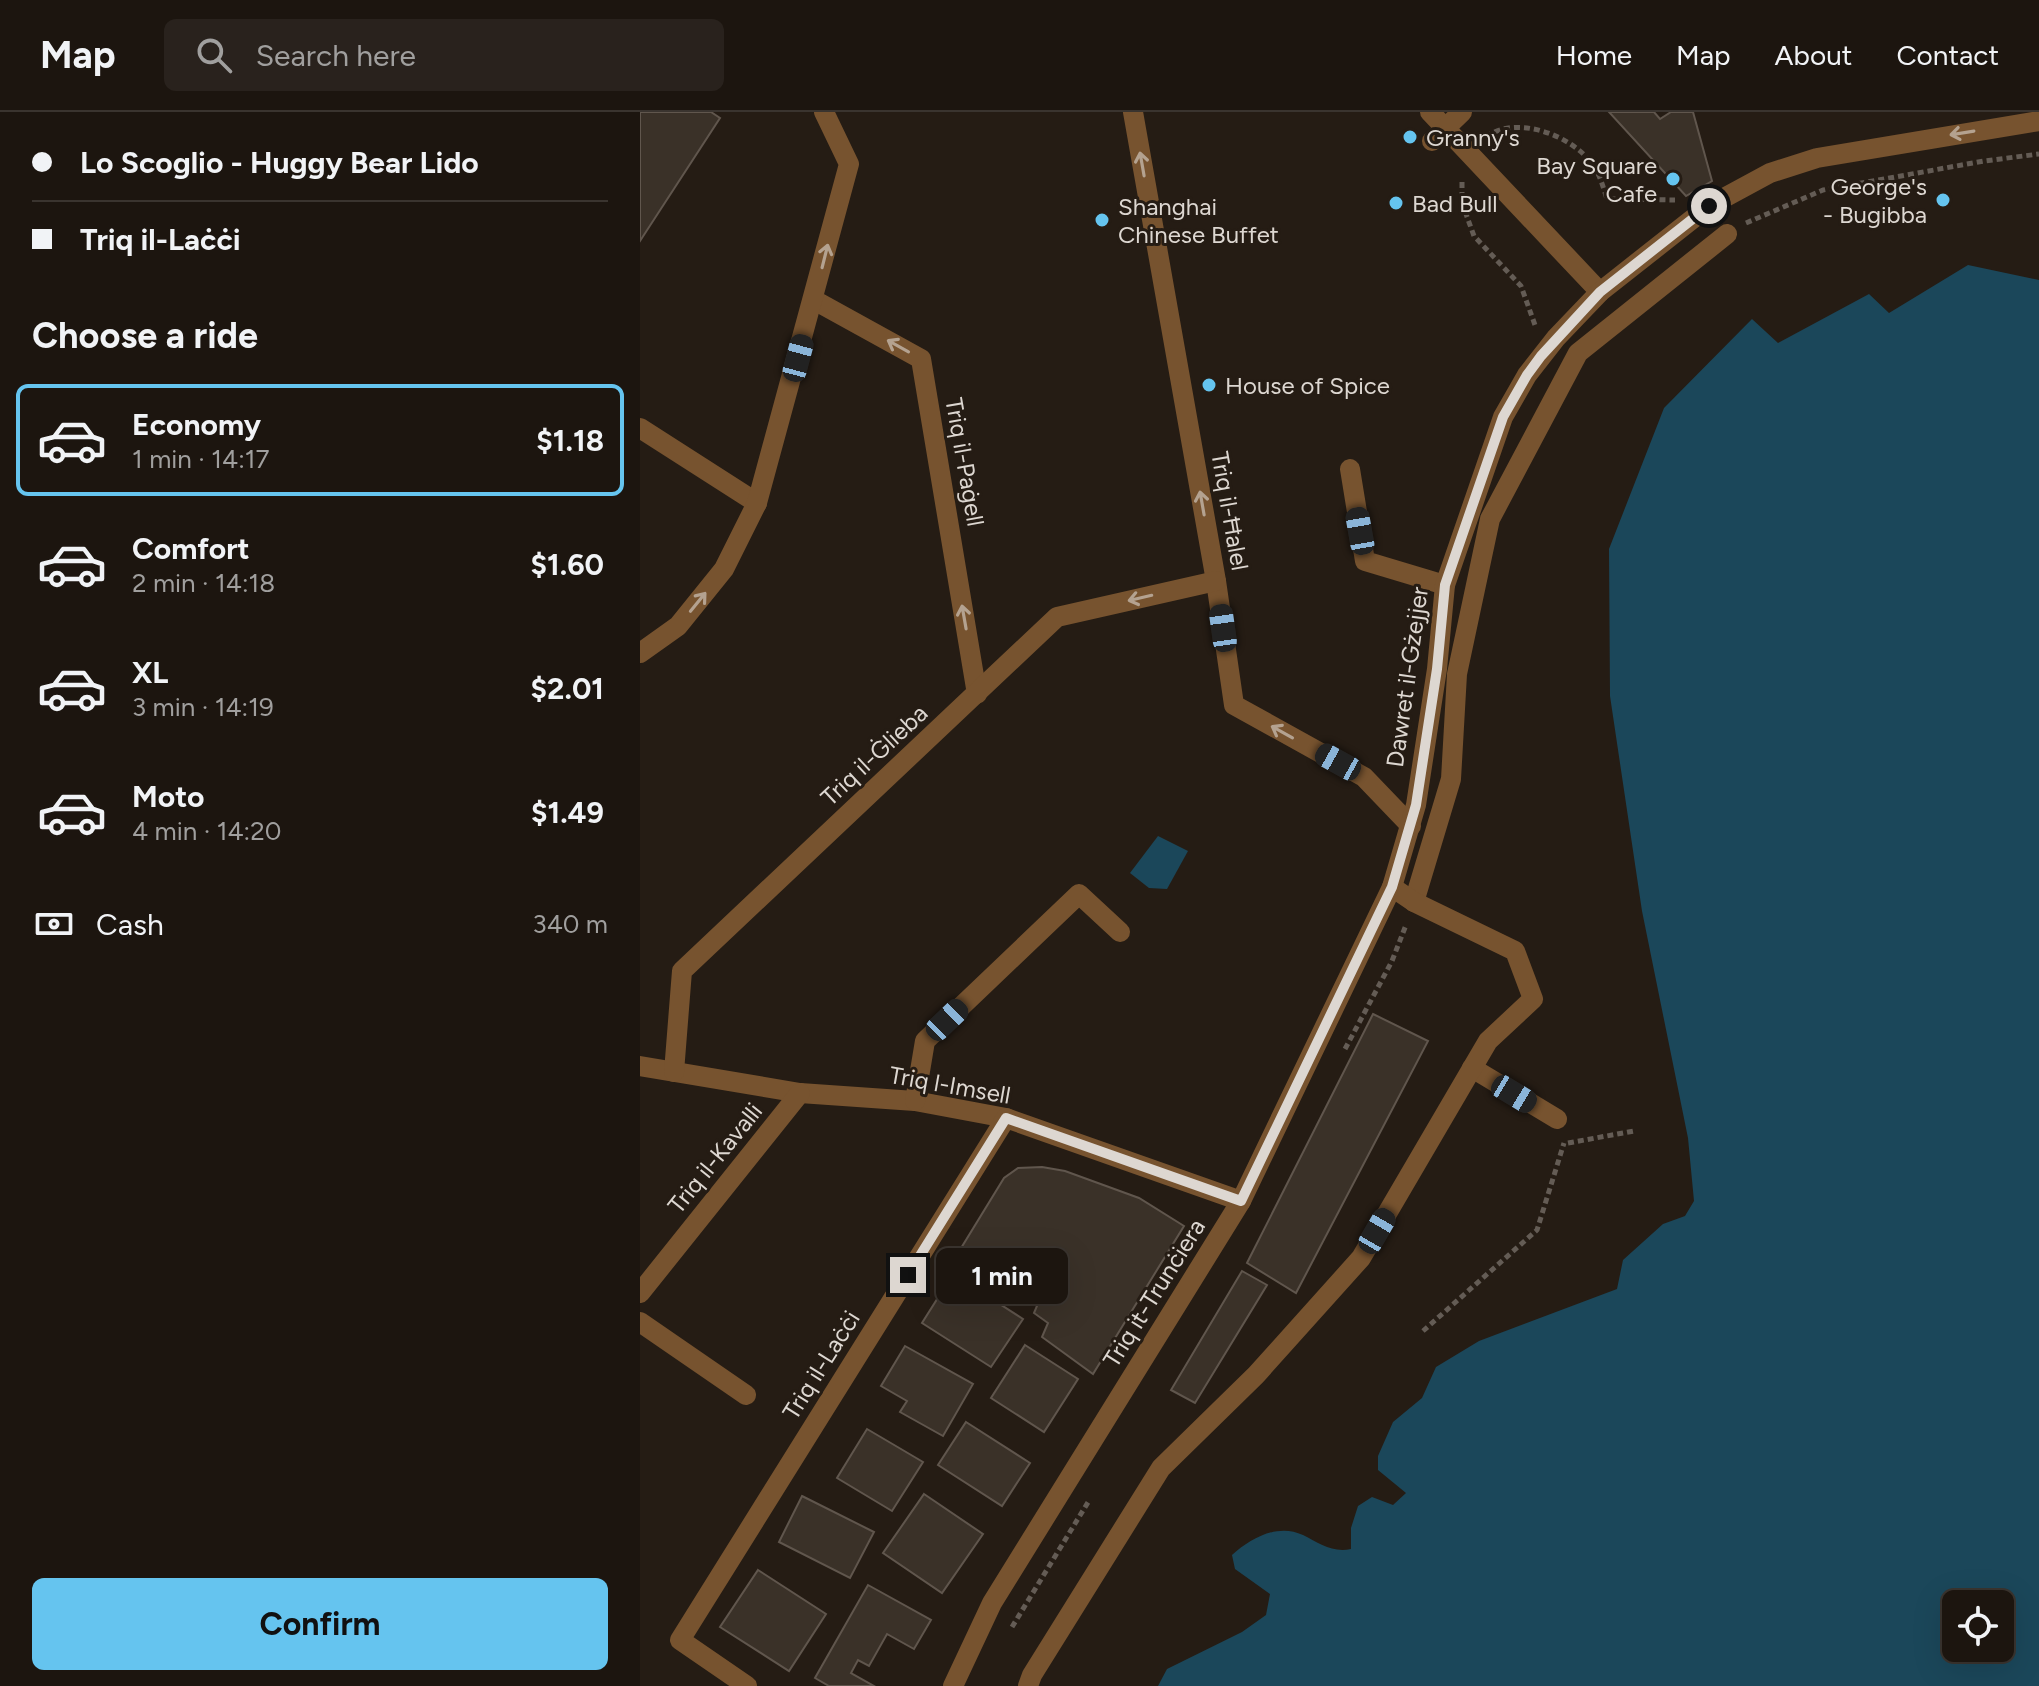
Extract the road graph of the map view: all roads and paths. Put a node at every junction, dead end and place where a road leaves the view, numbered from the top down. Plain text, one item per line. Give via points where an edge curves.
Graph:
1 (824, 112) edge
2 (1133, 112) edge
3 (1430, 112) edge
4 (1462, 112) edge
5 (2024, 119) edge
6 (1439, 134) junction
7 (1468, 153) junction
8 (2039, 154) edge
9 (1699, 213) junction
10 (1727, 234) joint
11 (1600, 292) junction
12 (814, 300) junction
13 (1556, 338) junction
14 (640, 428) edge
15 (1350, 469) dead end
16 (757, 503) junction
17 (1216, 581) junction
18 (1445, 585) junction
19 (640, 653) edge
20 (977, 694) junction
21 (1411, 826) junction
22 (1392, 887) junction
23 (1414, 902) junction
24 (1120, 932) dead end
25 (640, 1066) edge
26 (1472, 1068) junction
27 (674, 1072) junction
28 (800, 1093) junction
29 (915, 1101) junction
30 (1006, 1118) junction
31 (1557, 1119) joint
32 (1634, 1131) dead end
33 (1564, 1143) junction
34 (1241, 1201) junction
35 (640, 1293) edge
36 (640, 1322) edge
37 (1423, 1331) dead end
38 (746, 1395) dead end
39 (747, 1686) edge
40 (953, 1686) edge
41 (1028, 1686) edge

12 -> 1 street via 849,164
17 -> 2 street, Triq il-Ħalel
3 - 6 street
4 - 6 street
5 -> 9 street, Dawret il-Gżejjer via 1790,165
6 - 7 street
7 - 9 path via 1491,134 1523,126 1558,135 1591,162 1607,199 1682,200
7 - 11 street
7 - 13 path via 1462,203 1474,236 1521,286 1534,324
8 - 10 path via 1823,190
9 - 11 street, Dawret il-Gżejjer
10 - 23 street via 1578,353 1490,519 1457,674 1451,779
11 - 13 street, Dawret il-Gżejjer
12 - 16 street
20 -> 12 street, Triq il-Paġell via 921,359
13 - 18 street, Dawret il-Gżejjer via 1503,417
14 - 16 street
15 - 18 street via 1365,561
19 -> 16 street via 678,626 724,569
17 -> 20 street, Triq il-Ġlieba via 1057,617
21 -> 17 street, Triq il-Ħalel via 1364,777 1234,705
18 - 21 street, Dawret il-Gżejjer
20 - 27 street, Triq il-Ġlieba via 682,971
21 - 22 street, Triq it-Trunċiera
22 - 23 street
22 - 34 street, Triq it-Trunċiera
23 - 26 street via 1515,951 1533,999 1488,1041
24 - 29 street via 1079,894 925,1041
25 - 27 street, Triq l-Imsell
26 - 31 street
26 - 41 street via 1361,1258 1256,1375 1161,1468
27 - 28 street, Triq l-Imsell
28 - 29 street, Triq l-Imsell
28 - 35 street, Triq il-Kavalli
29 - 30 street, Triq l-Imsell
30 - 34 street, Triq l-Imsell
30 - 39 street, Triq il-Laċċi via 680,1640
31 - 33 path
32 - 33 path
33 - 37 path via 1537,1230
34 - 40 street, Triq it-Trunċiera via 992,1603
36 - 38 street

